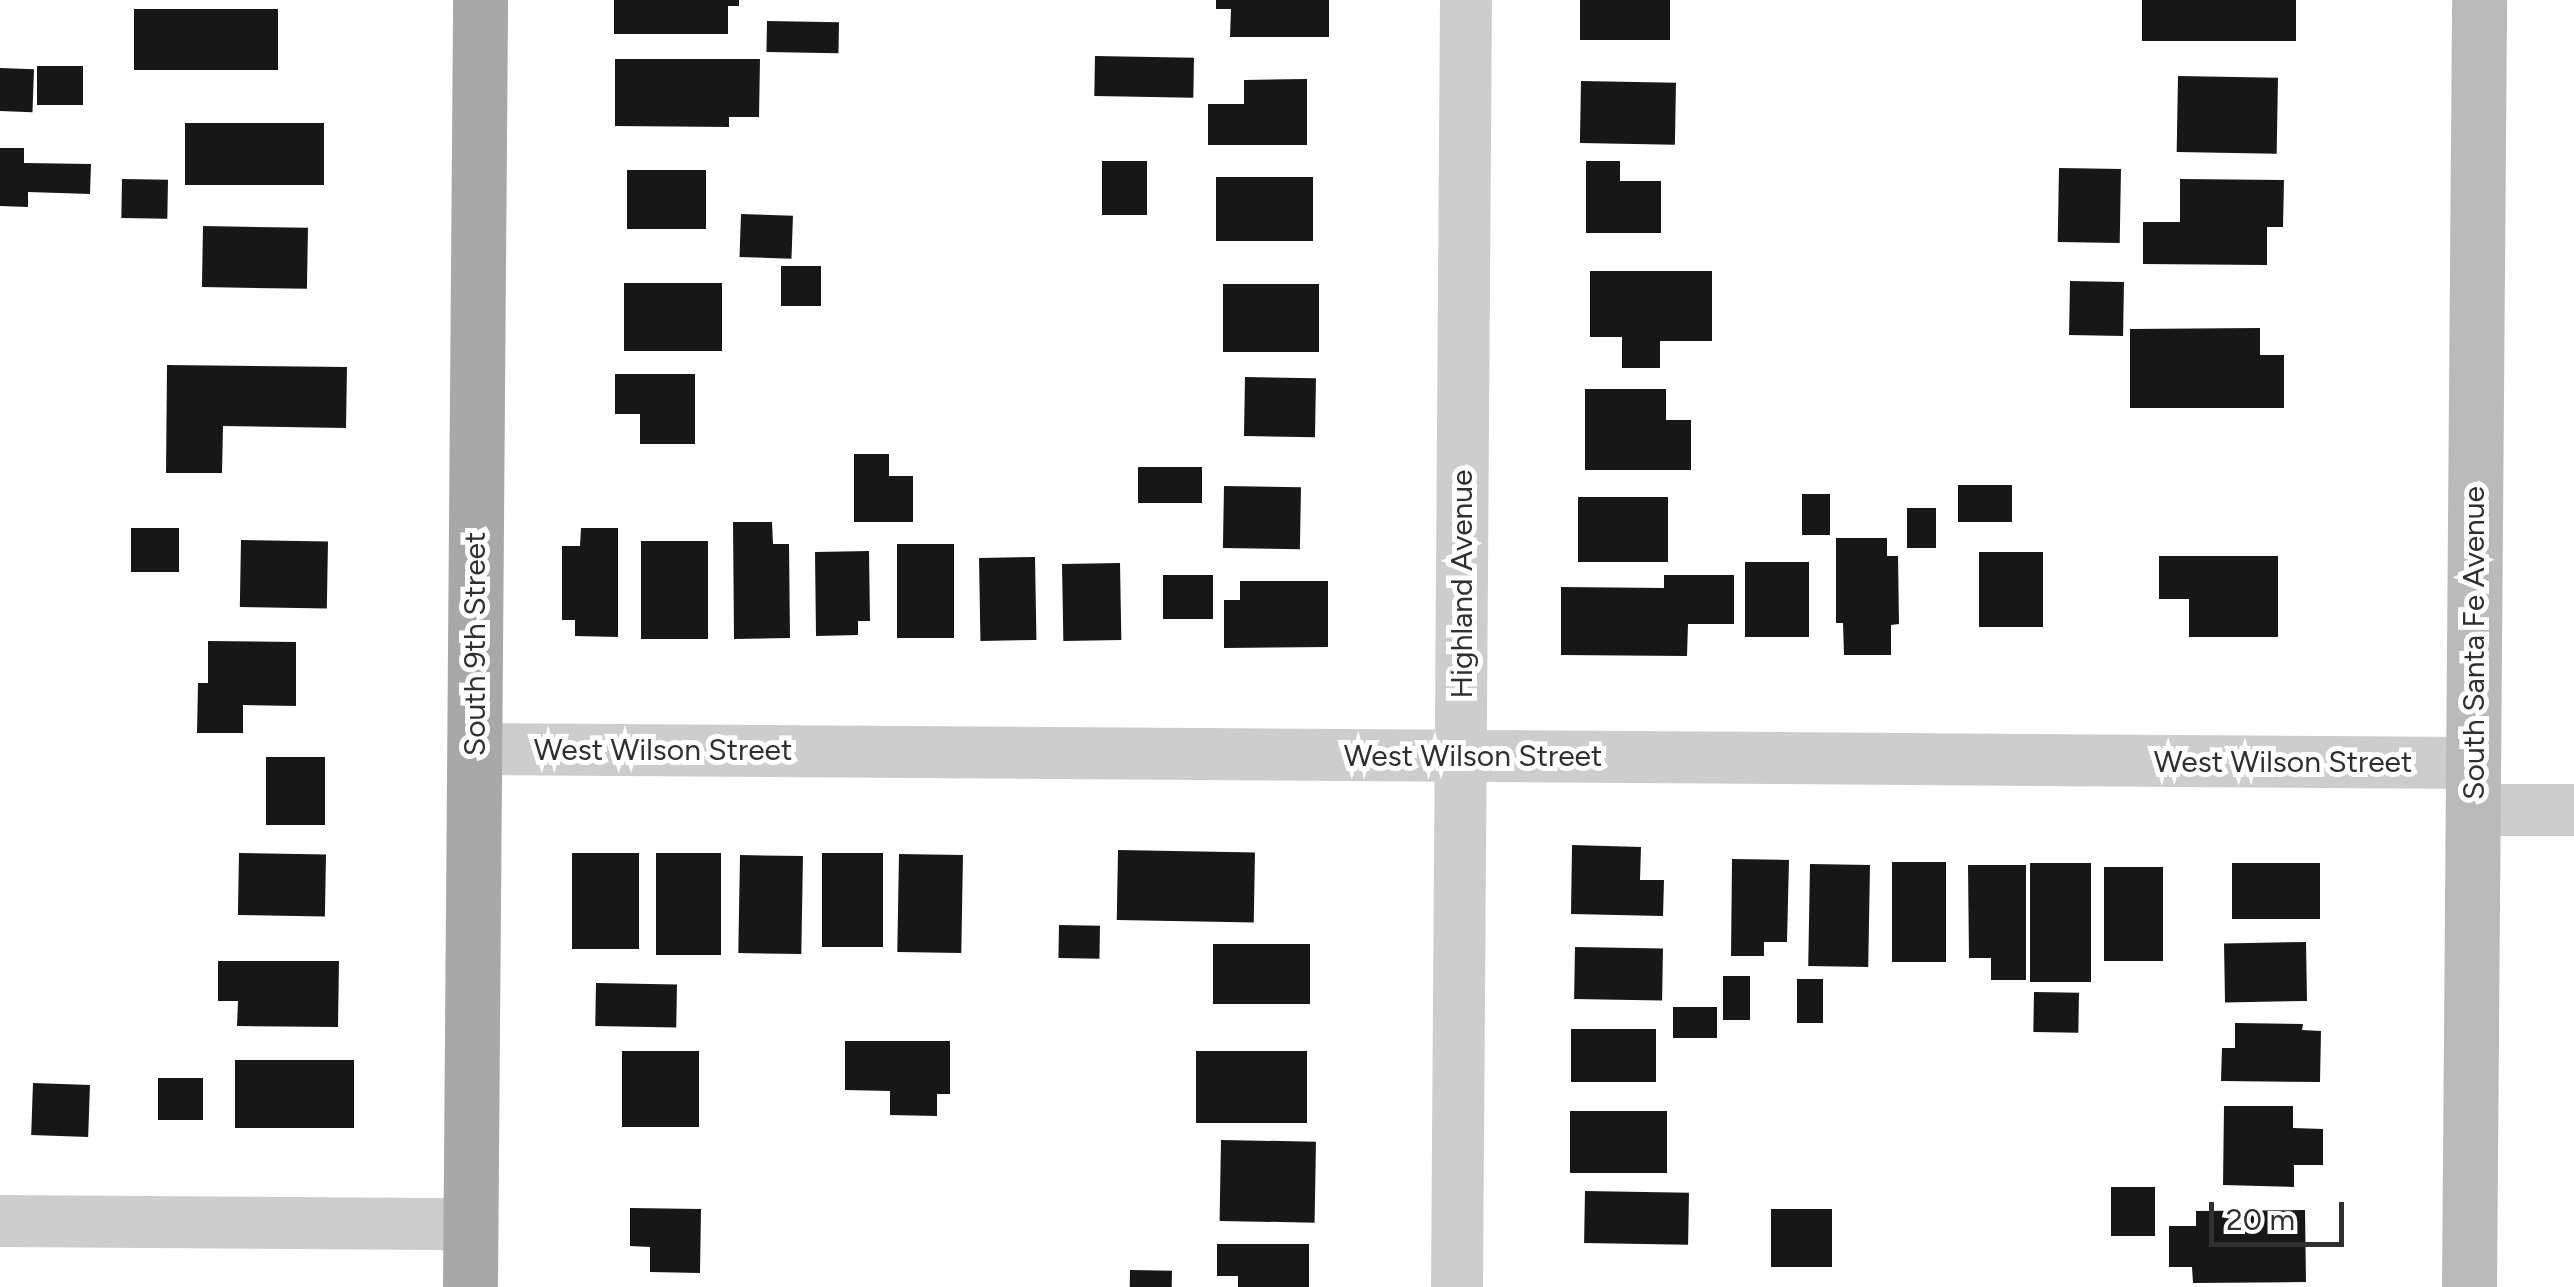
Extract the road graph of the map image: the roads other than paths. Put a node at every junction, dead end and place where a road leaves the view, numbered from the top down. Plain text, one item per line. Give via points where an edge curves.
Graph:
1 (480, 0) edge
2 (1466, 0) edge
3 (2479, 0) edge
4 (474, 749) junction
5 (1460, 756) junction
6 (2472, 787) junction
7 (2574, 810) edge
8 (0, 1221) edge
9 (470, 1224) junction
10 (470, 1287) edge
11 (1457, 1287) edge
12 (2469, 1287) edge

1 - 4 main road, South 9th Street
2 - 5 street, Highland Avenue
3 - 6 main road, South Santa Fe Avenue
4 - 5 street, West Wilson Street
4 - 9 main road, South 9th Street
5 - 6 street, West Wilson Street
5 - 11 street, Highland Avenue
6 - 7 street, West Wilson Street
6 - 12 main road, South Santa Fe Avenue
8 - 9 street
9 - 10 main road, South 9th Street

